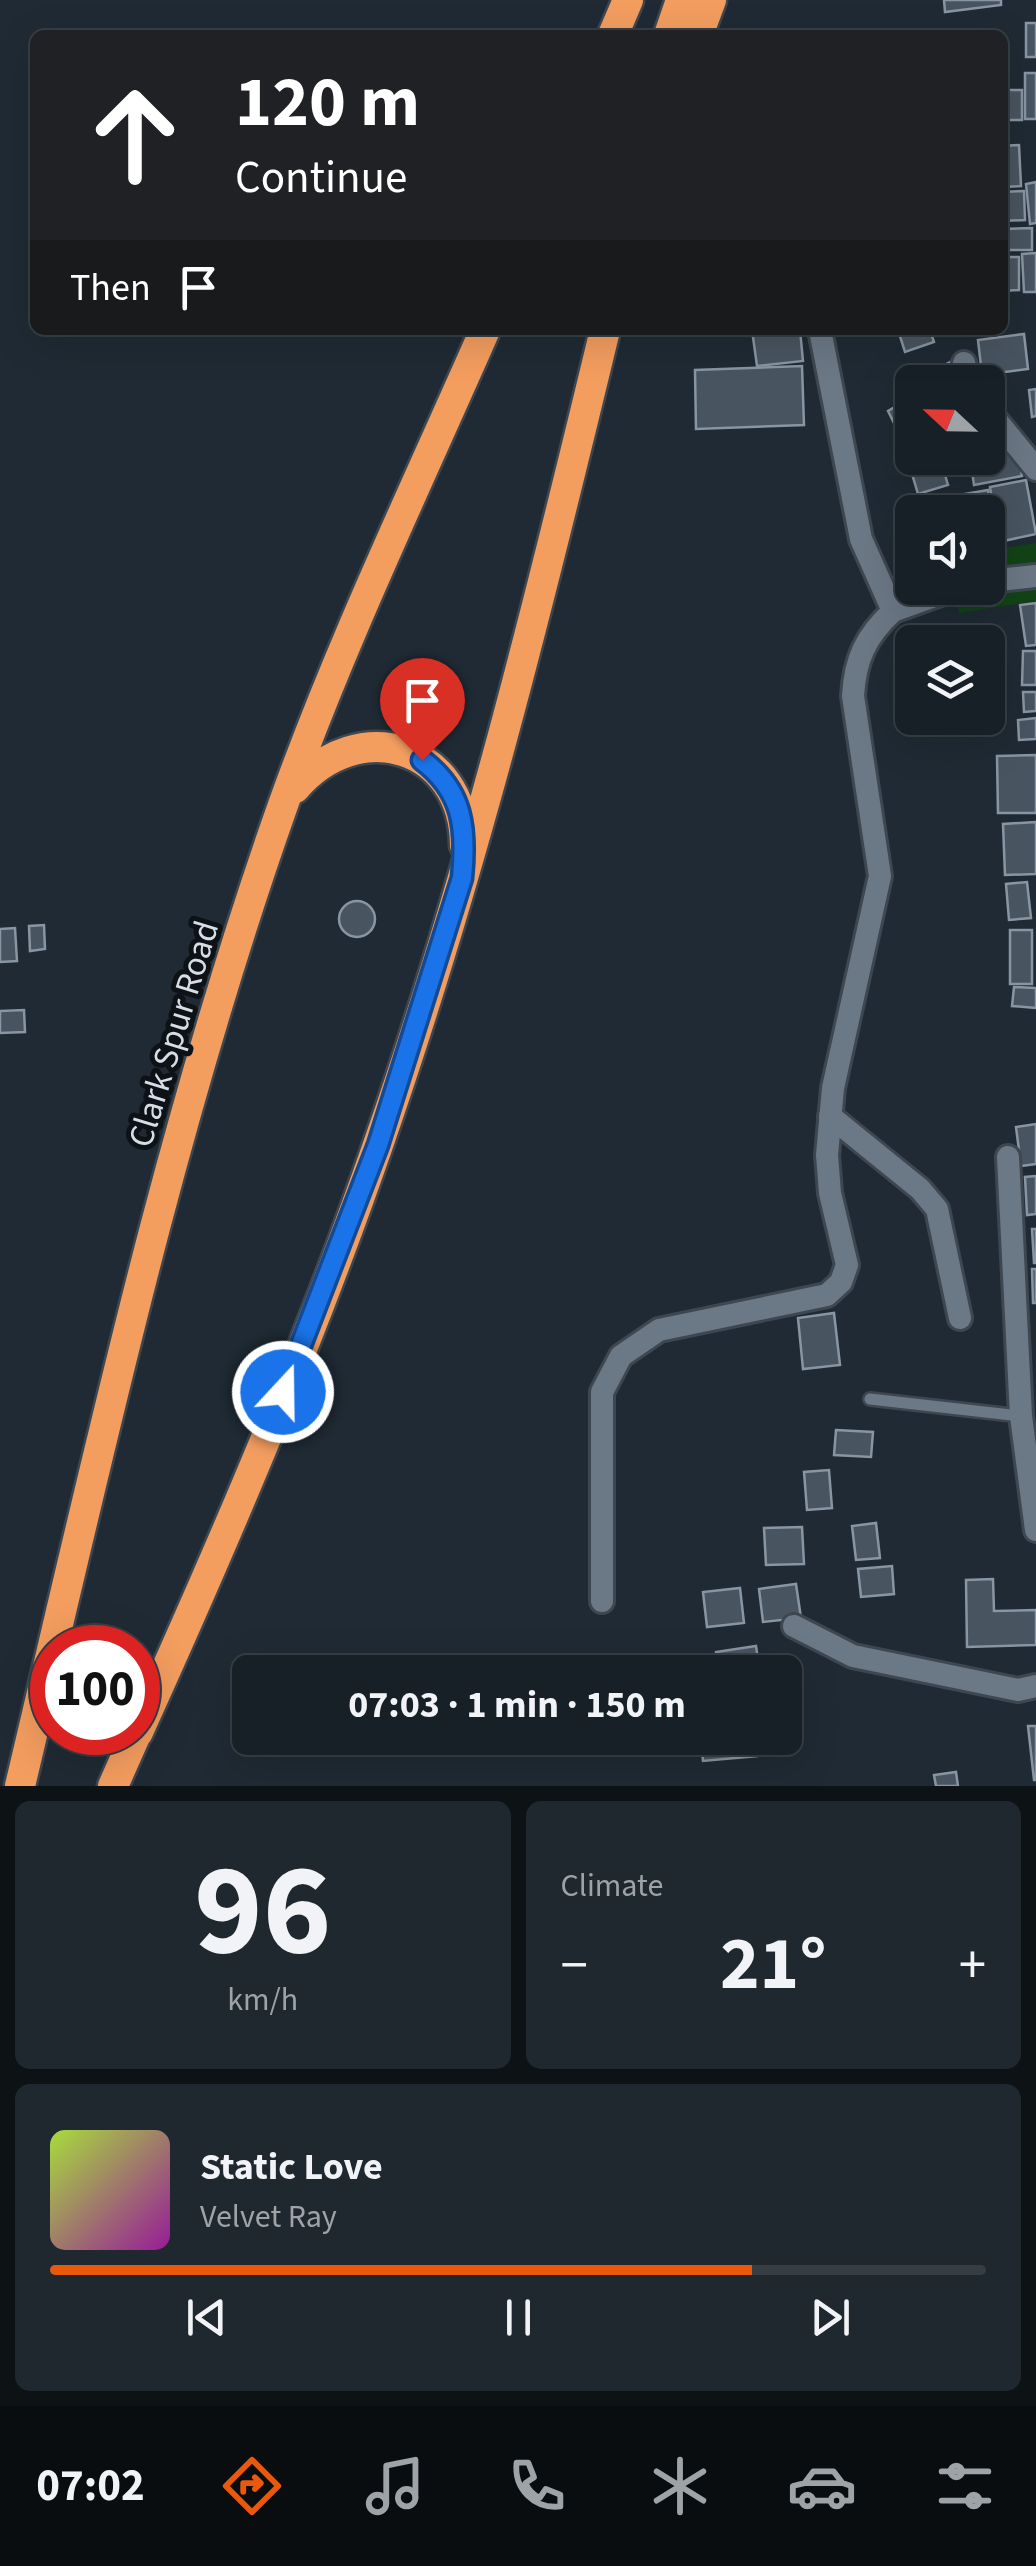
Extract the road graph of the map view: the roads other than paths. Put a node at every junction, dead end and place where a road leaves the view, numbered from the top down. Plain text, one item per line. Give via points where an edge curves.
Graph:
1 (628, 0) edge
2 (680, 0) edge
3 (712, 0) edge
4 (615, 30) edge
5 (671, 30) edge
6 (700, 30) edge
7 (483, 335) edge
8 (604, 335) edge
9 (821, 335) edge
10 (1005, 431) edge
11 (1036, 469) edge
12 (1036, 576) edge
13 (1005, 579) edge
14 (910, 605) edge
15 (893, 611) junction
16 (282, 806) junction
17 (462, 878) junction
18 (830, 1116) junction
19 (1008, 1157) dead end
20 (960, 1318) dead end
21 (870, 1399) dead end
22 (1021, 1416) junction
23 (1033, 1478) edge
24 (1036, 1530) edge
25 (602, 1601) dead end
26 (794, 1626) dead end
27 (160, 1679) edge
28 (1036, 1686) edge
29 (127, 1755) edge
30 (20, 1786) edge
31 (113, 1786) edge

1 - 4 highway
2 - 5 highway
3 - 6 highway
7 - 16 highway, Clark Spur Road
8 - 17 highway via 517,690
9 - 15 street via 861,539
10 - 11 street
12 - 13 street
14 - 15 street
15 - 18 street via 870,632 855,668 853,696 880,876
16 - 17 highway via 315,767 343,751 375,746 407,752 435,770 456,796 465,827
16 - 30 highway, Clark Spur Road via 140,1283
17 - 27 highway via 364,1182
18 - 20 street via 937,1209
18 - 25 street via 830,1193 848,1266 841,1282 827,1295 659,1330 621,1356 602,1392
19 - 22 street
21 - 22 lane
22 - 23 street
23 - 24 street
26 - 28 street via 853,1656 1018,1690
29 - 31 highway

